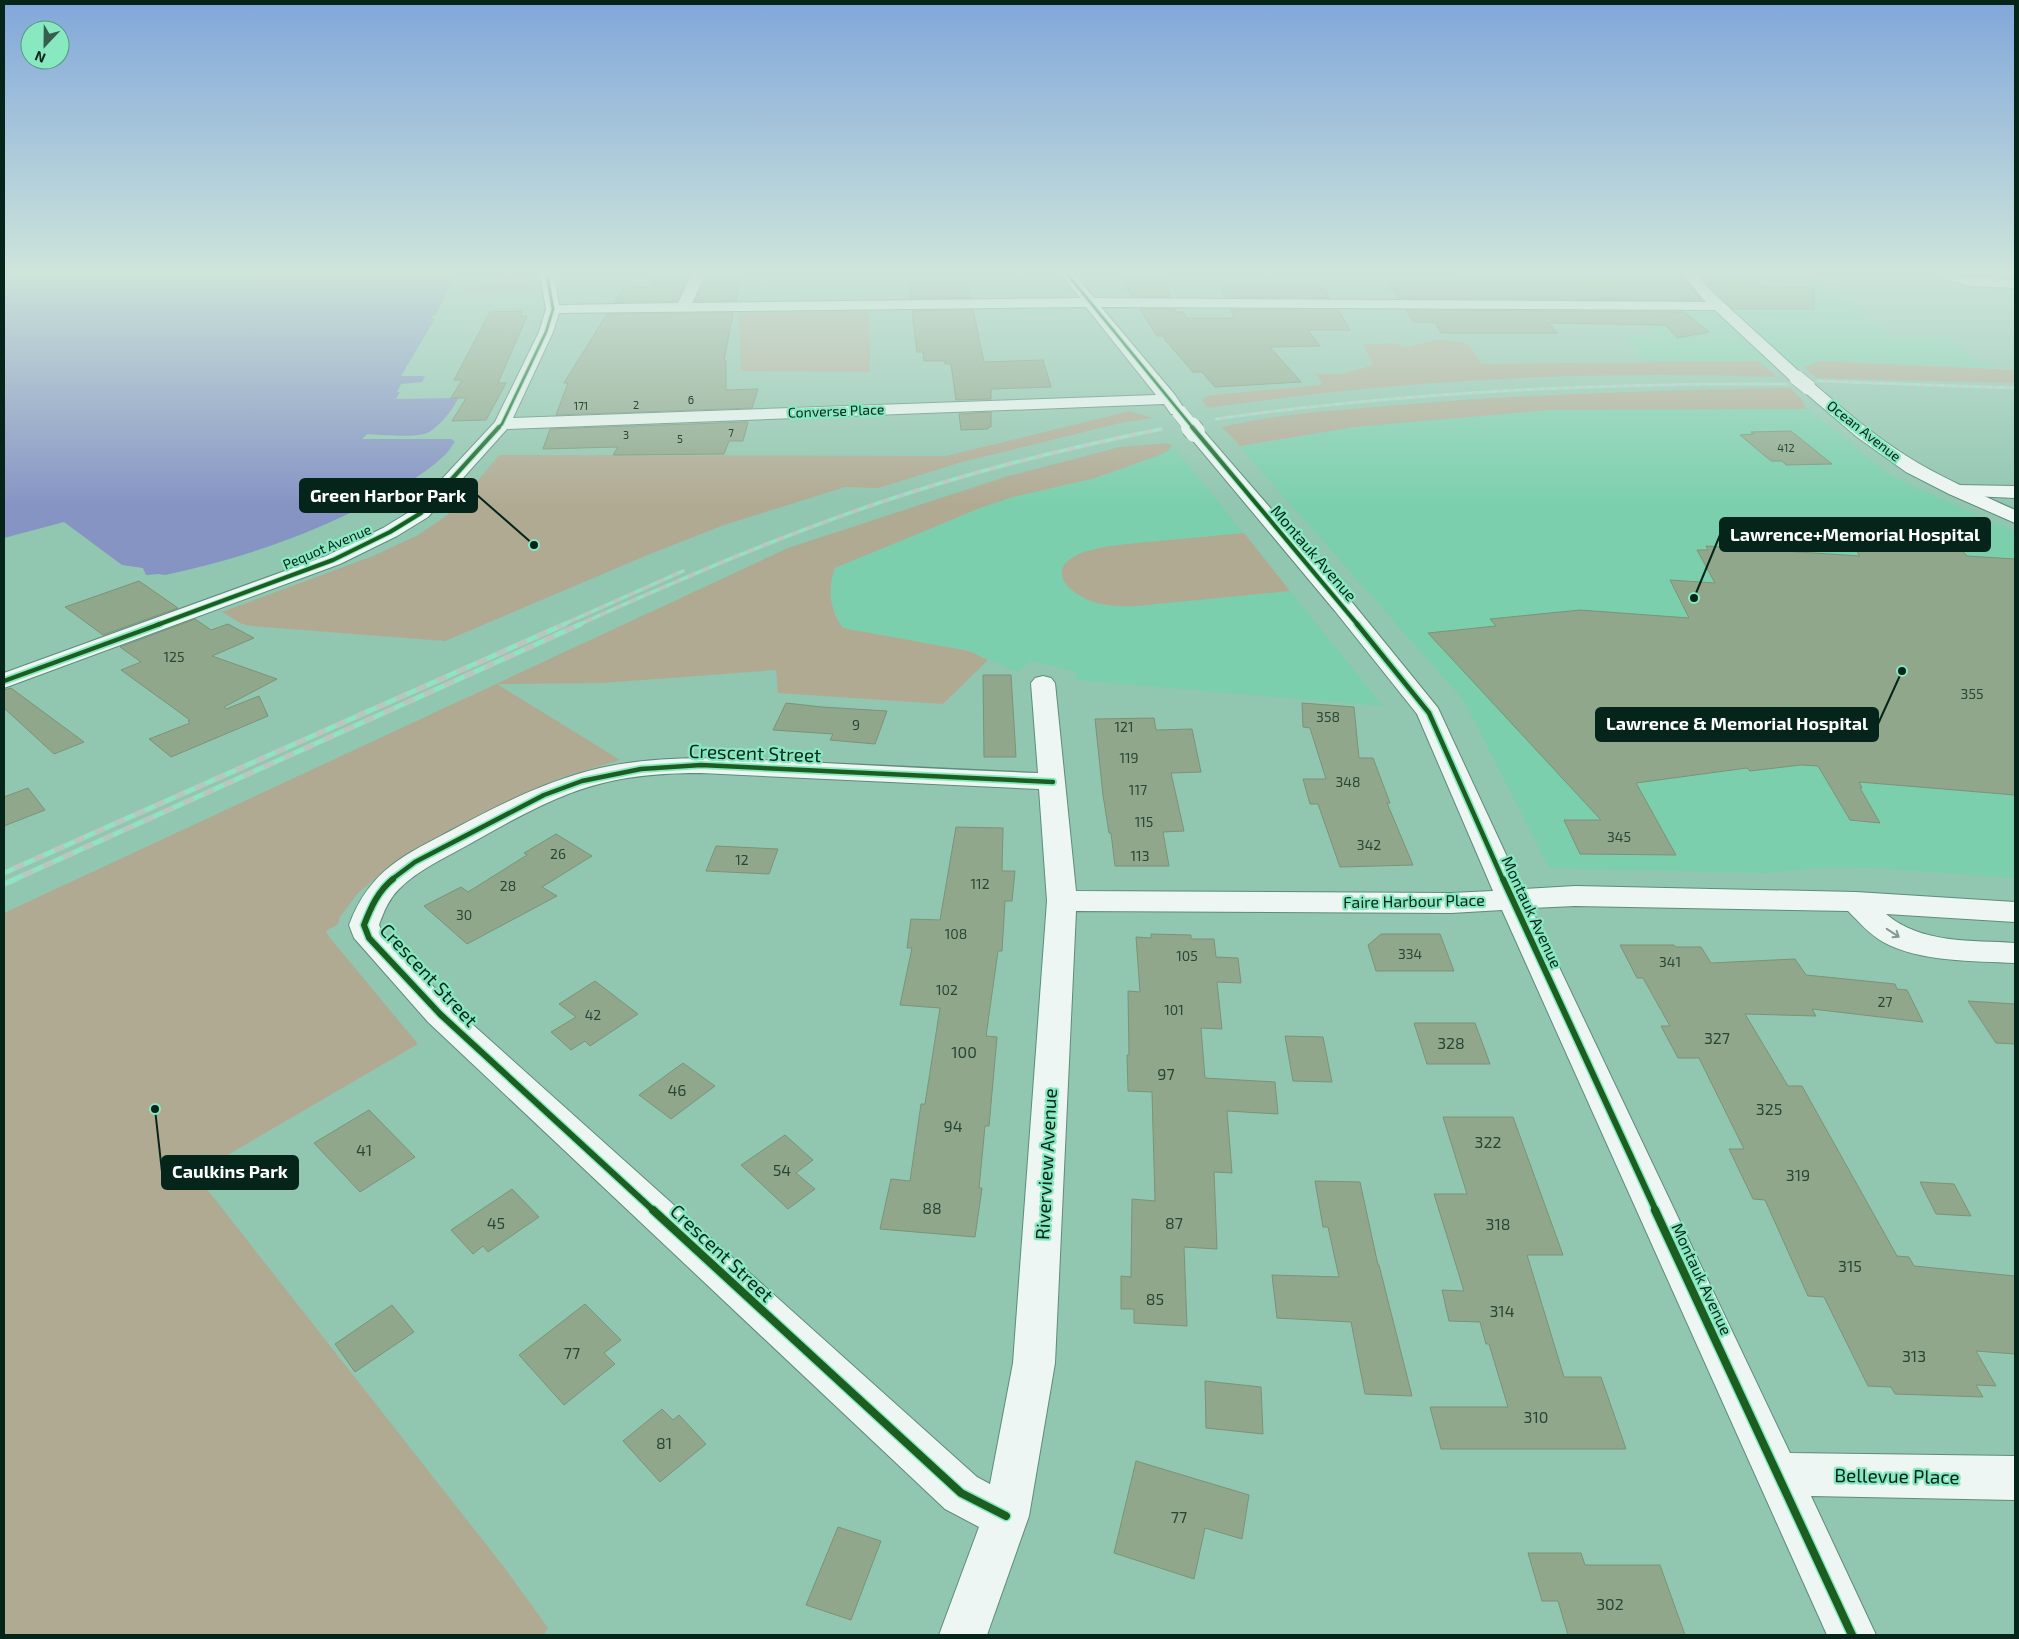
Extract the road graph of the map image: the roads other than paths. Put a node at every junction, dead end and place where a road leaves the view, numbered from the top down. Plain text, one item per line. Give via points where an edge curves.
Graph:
1 (537, 351) edge
2 (1130, 351) edge
3 (1769, 351) edge
4 (1174, 406) junction
5 (502, 424) junction
6 (1958, 491) junction
7 (2015, 492) edge
8 (2015, 517) edge
9 (4, 681) edge
10 (1043, 683) dead end
11 (1053, 782) junction
12 (1512, 900) junction
13 (1062, 901) junction
14 (1856, 902) junction
15 (2015, 912) edge
16 (2015, 954) edge
17 (1778, 1474) junction
18 (2015, 1478) edge
19 (1006, 1516) junction
20 (963, 1635) edge
21 (1852, 1635) edge

1 - 5 street, Pequot Avenue
2 - 4 street, Montauk Avenue
3 - 6 street, Ocean Avenue via 1883,449
4 - 5 street, Converse Place
4 - 12 street, Montauk Avenue, bridge via 1430,712
5 - 9 street, Pequot Avenue via 432,503 410,521 382,536 332,560
6 - 7 street
6 - 8 street, Ocean Avenue
10 - 11 street, Riverview Avenue
11 - 13 street, Riverview Avenue
11 - 19 street, Crescent Street via 700,765 665,765 605,775 545,794 414,862 376,896 364,925 369,938 440,1014 961,1493
12 - 13 street, Faire Harbour Place via 1452,903
12 - 14 street, Faire Harbour Place via 1575,896
12 - 17 street, Montauk Avenue
13 - 19 street, Riverview Avenue via 1034,1363
14 - 15 street, Faire Harbour Place
14 -> 16 street via 1900,938 1944,948
17 - 18 street, Bellevue Place
17 - 21 street, Montauk Avenue
19 - 20 street, Riverview Avenue

